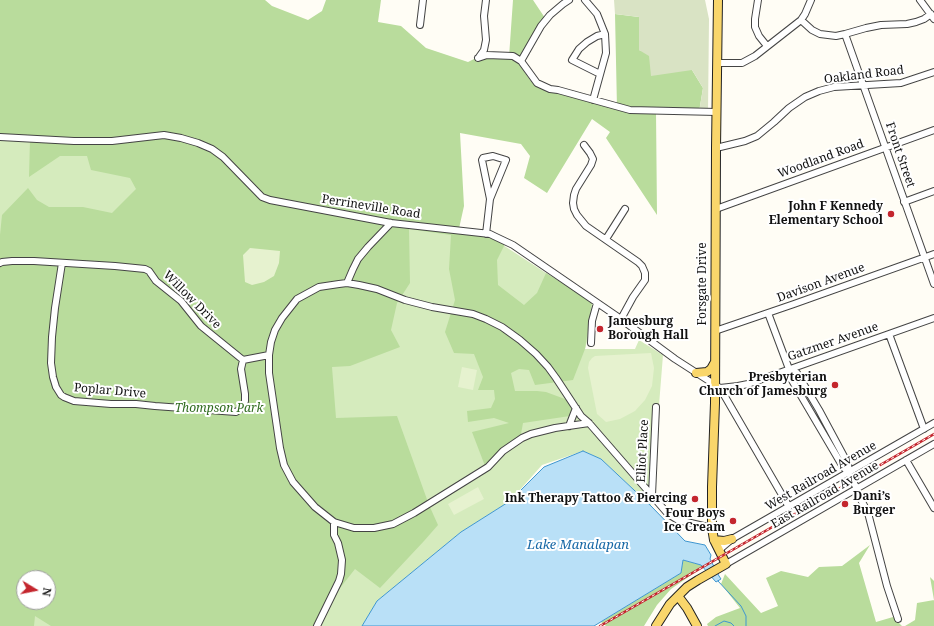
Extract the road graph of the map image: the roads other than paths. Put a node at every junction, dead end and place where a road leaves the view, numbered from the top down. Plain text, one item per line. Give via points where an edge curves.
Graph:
1 (423, 0) edge
2 (486, 0) edge
3 (569, 0) edge
4 (585, 0) edge
5 (718, 0) edge
6 (758, 0) edge
7 (811, 0) edge
8 (920, 0) edge
9 (932, 16) edge
10 (801, 20) junction
11 (420, 25) dead end
12 (605, 34) junction
13 (845, 34) junction
14 (767, 46) junction
15 (521, 61) junction
16 (717, 63) junction
17 (934, 72) edge
18 (600, 74) junction
19 (863, 85) junction
20 (594, 100) junction
21 (717, 112) junction
22 (934, 130) edge
23 (0, 137) edge
24 (584, 145) dead end
25 (885, 147) junction
26 (716, 148) junction
27 (934, 191) edge
28 (490, 200) junction
29 (904, 202) junction
30 (625, 209) dead end
31 (716, 209) junction
32 (392, 223) junction
33 (486, 234) junction
34 (606, 239) junction
35 (934, 254) edge
36 (924, 257) junction
37 (0, 263) edge
38 (62, 263) junction
39 (347, 283) junction
40 (934, 284) edge
41 (597, 303) junction
42 (768, 313) junction
43 (934, 318) edge
44 (621, 319) junction
45 (715, 331) junction
46 (888, 334) junction
47 (591, 343) dead end
48 (269, 355) junction
49 (243, 360) junction
50 (715, 362) junction
51 (789, 369) junction
52 (696, 373) junction
53 (718, 386) junction
54 (656, 407) dead end
55 (576, 408) junction
56 (589, 423) junction
57 (934, 423) edge
58 (569, 426) junction
59 (924, 429) junction
60 (934, 444) edge
61 (906, 460) junction
62 (849, 473) junction
63 (857, 489) junction
64 (652, 495) junction
65 (789, 507) junction
66 (934, 508) edge
67 (334, 522) junction
68 (712, 528) junction
69 (732, 539) junction
70 (714, 540) junction
71 (720, 550) junction
72 (726, 564) junction
73 (678, 596) junction
74 (898, 619) dead end
75 (317, 626) edge
76 (656, 626) edge
77 (697, 626) edge

1 - 11 street
2 - 15 street via 486,40 484,50 478,58 487,55 513,56
3 - 15 street via 541,26
4 - 12 street via 597,14
5 - 16 main road, Forsgate Drive
6 - 14 street via 755,27
7 - 10 street
8 - 9 street
9 - 13 street via 907,24 882,25
10 - 13 street via 820,34
10 - 14 street
12 - 18 street via 606,53
12 - 18 street via 587,42 572,60
13 - 19 street, Front Street
14 - 16 street via 742,63
15 - 20 street via 537,83 550,89
16 - 21 main road, Forsgate Drive
17 - 19 street, Oakland Road via 901,83
18 - 20 street
19 - 25 street, Front Street
19 - 26 street, Oakland Road via 834,87 805,97 757,136
20 - 21 street via 630,110
21 - 26 main road, Forsgate Drive
22 - 25 street, Woodland Road
23 - 32 street, Perrineville Road via 74,141 112,141 164,135 181,138 212,149 223,156 262,197
24 - 34 street via 592,159 576,189 574,209 586,226
25 - 29 street, Front Street
25 - 31 street, Woodland Road
26 - 31 main road, Forsgate Drive
27 - 29 street
28 - 28 street via 506,160 493,156 482,160
28 - 33 street
29 - 36 street, Front Street
30 - 34 street
31 - 45 main road, Forsgate Drive
32 - 33 street, Perrineville Road
32 - 39 street via 358,259
33 - 41 street, Perrineville Road via 513,245
34 - 44 street via 638,262 645,272 644,280
35 - 36 street, Davison Avenue
36 - 40 street, Front Street
36 - 42 street, Davison Avenue
37 - 38 street, Willow Drive
38 - 49 street, Willow Drive via 149,271 156,281 181,301 201,326
38 - 49 street, Poplar Drive via 51,363 56,387 64,397 74,401 236,412 242,408 245,401 241,368
39 - 48 street via 319,287 297,299 275,330
39 - 55 street via 377,289 432,307 473,314 502,327 548,367
41 - 44 street, Perrineville Road
41 - 47 street via 592,321
42 - 45 street, Davison Avenue
42 - 51 street
43 - 46 street, Gatzmer Avenue
44 - 52 street, Perrineville Road
45 - 50 main road, Forsgate Drive
46 - 51 street, Gatzmer Avenue
46 - 59 street
48 - 49 street
48 - 67 street via 269,373 284,465 293,482 315,507
50 - 52 main road via 707,372
50 - 53 main road, Forsgate Drive
51 - 53 street, Gatzmer Avenue via 743,385
51 - 62 street via 790,376 812,415
52 - 53 street, Perrineville Road
53 - 65 street
53 - 68 main road, Forsgate Drive
54 - 64 street, Elliot Place
55 - 56 street
55 - 58 street
56 - 58 street
56 - 64 street
57 - 59 street, West Railroad Avenue
58 - 67 street via 522,438 503,452 488,468 393,524 374,528 354,528
59 - 62 street, West Railroad Avenue
60 - 61 street, East Railroad Avenue
61 - 63 street, East Railroad Avenue
61 - 66 street
62 - 63 street
62 - 65 street, West Railroad Avenue
63 - 72 street, East Railroad Avenue
63 - 74 street via 868,513
64 - 68 street via 668,514 678,520
65 - 69 street, West Railroad Avenue
67 - 75 street via 334,535 342,560 342,574
68 - 70 main road, Forsgate Drive
69 - 70 main road
69 - 71 street, West Railroad Avenue
70 - 71 main road, Forsgate Drive
71 - 72 main road, Forsgate Drive
72 - 73 main road via 687,587
73 - 76 main road
73 - 77 main road

